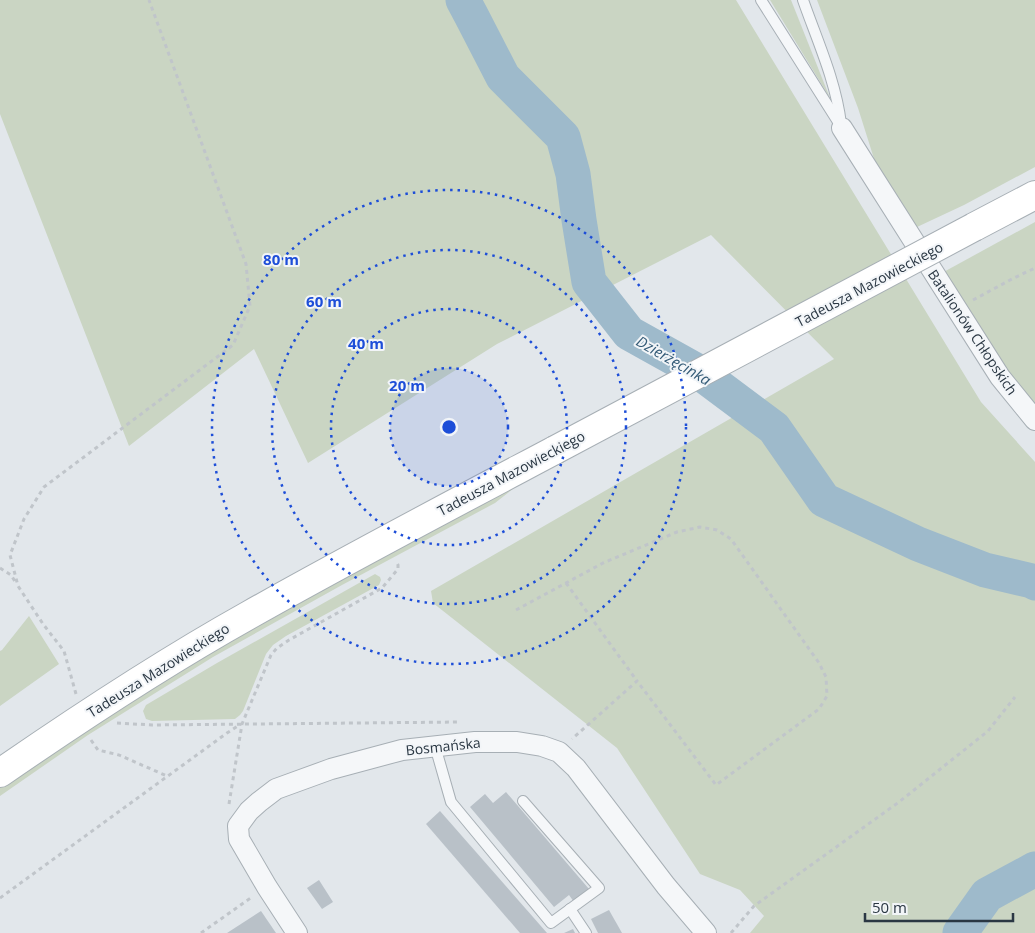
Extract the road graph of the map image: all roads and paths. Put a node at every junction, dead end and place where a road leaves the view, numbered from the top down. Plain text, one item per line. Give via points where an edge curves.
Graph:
1 (149, 0) edge
2 (761, 0) edge
3 (803, 0) edge
4 (842, 128) junction
5 (1035, 195) edge
6 (1035, 268) edge
7 (957, 310) junction
8 (1035, 420) edge
9 (396, 561) dead end
10 (0, 568) edge
11 (566, 583) junction
12 (18, 586) junction
13 (516, 610) dead end
14 (638, 681) junction
15 (1015, 697) dead end
16 (82, 717) junction
17 (466, 722) dead end
18 (114, 723) dead end
19 (242, 724) junction
20 (435, 746) junction
21 (559, 752) junction
22 (0, 773) edge
23 (167, 776) junction
24 (523, 801) dead end
25 (228, 809) dead end
26 (267, 887) junction
27 (0, 898) edge
28 (570, 909) junction
29 (201, 933) edge
30 (297, 933) edge
31 (586, 933) edge
32 (706, 933) edge
33 (731, 933) edge

1 - 12 path via 246,264 250,306 233,344 44,487 24,519 10,555
2 - 4 lane
3 - 4 lane, Batalionów Chłopskich via 831,79
4 - 7 street, Batalionów Chłopskich
5 - 16 main road, Tadeusza Mazowieckiego, bridge via 294,589 176,657
6 - 7 path
7 - 8 street, Batalionów Chłopskich via 1000,377
9 - 19 path via 398,569 382,588 277,648 266,663
10 - 12 path via 11,575
11 - 13 path
11 - 14 path
11 - 14 path via 603,563 677,532 700,527 717,530 731,539 819,663 826,677 827,696 819,709 716,785
12 - 16 path via 64,651
14 - 21 path
15 - 33 path via 988,731 899,802 754,906
16 - 22 main road, Tadeusza Mazowieckiego
16 - 23 path via 98,750
17 - 19 path
18 - 19 path via 152,726
19 - 23 path
19 - 25 path
20 - 21 street, Bosmańska via 517,742
20 - 26 street, Bosmańska via 402,750 331,769 276,789 259,802 238,826 238,839
20 - 28 lane via 451,802 526,893 551,923
21 - 32 street, Bosmańska via 576,768
23 - 27 path
24 - 28 lane via 599,888
26 - 29 path
26 - 30 street, Bosmańska
28 - 31 lane

